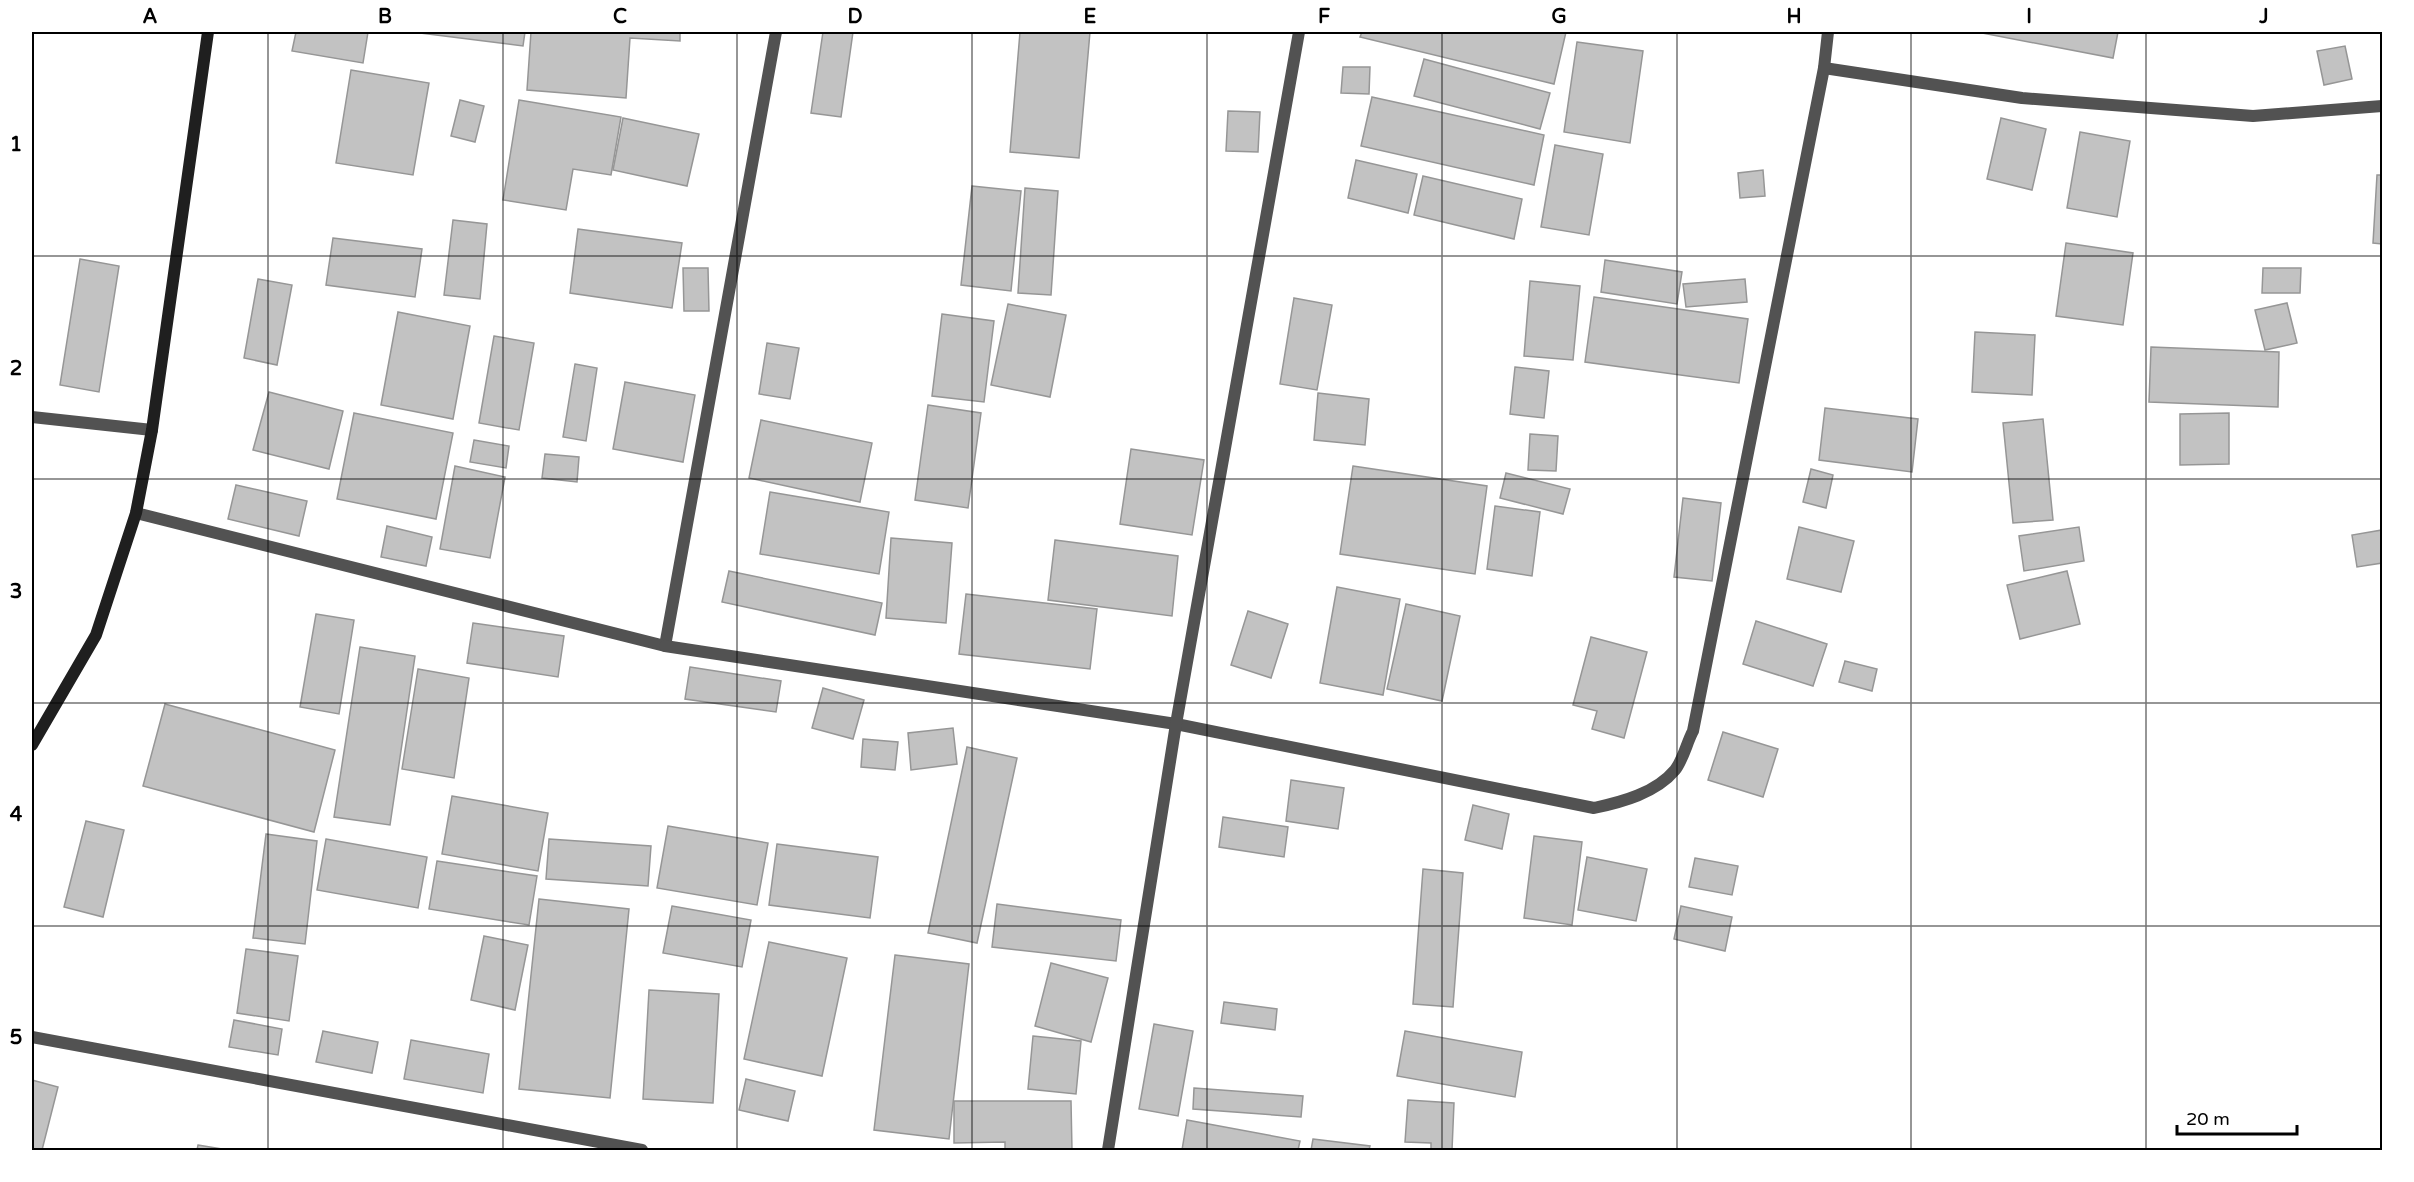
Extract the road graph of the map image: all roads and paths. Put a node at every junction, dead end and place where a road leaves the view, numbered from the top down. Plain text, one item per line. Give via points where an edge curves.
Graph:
1 (208, 32) edge
2 (776, 32) edge
3 (1299, 32) edge
4 (1828, 32) edge
5 (1824, 68) junction
6 (2382, 106) edge
7 (32, 417) edge
8 (152, 430) junction
9 (136, 513) junction
10 (665, 646) junction
11 (1176, 723) junction
12 (32, 745) edge
13 (32, 1037) edge
14 (642, 1150) edge
15 (1108, 1150) edge

1 - 8 street
2 - 10 street
3 - 11 street
4 - 5 street
5 - 6 street via 2022,99 2253,116
5 - 11 street via 1693,730 1675,770 1625,802 1594,808
7 - 8 street
8 - 9 street
9 - 10 street
9 - 12 street via 96,635
10 - 11 street
11 - 15 street
13 - 14 street

